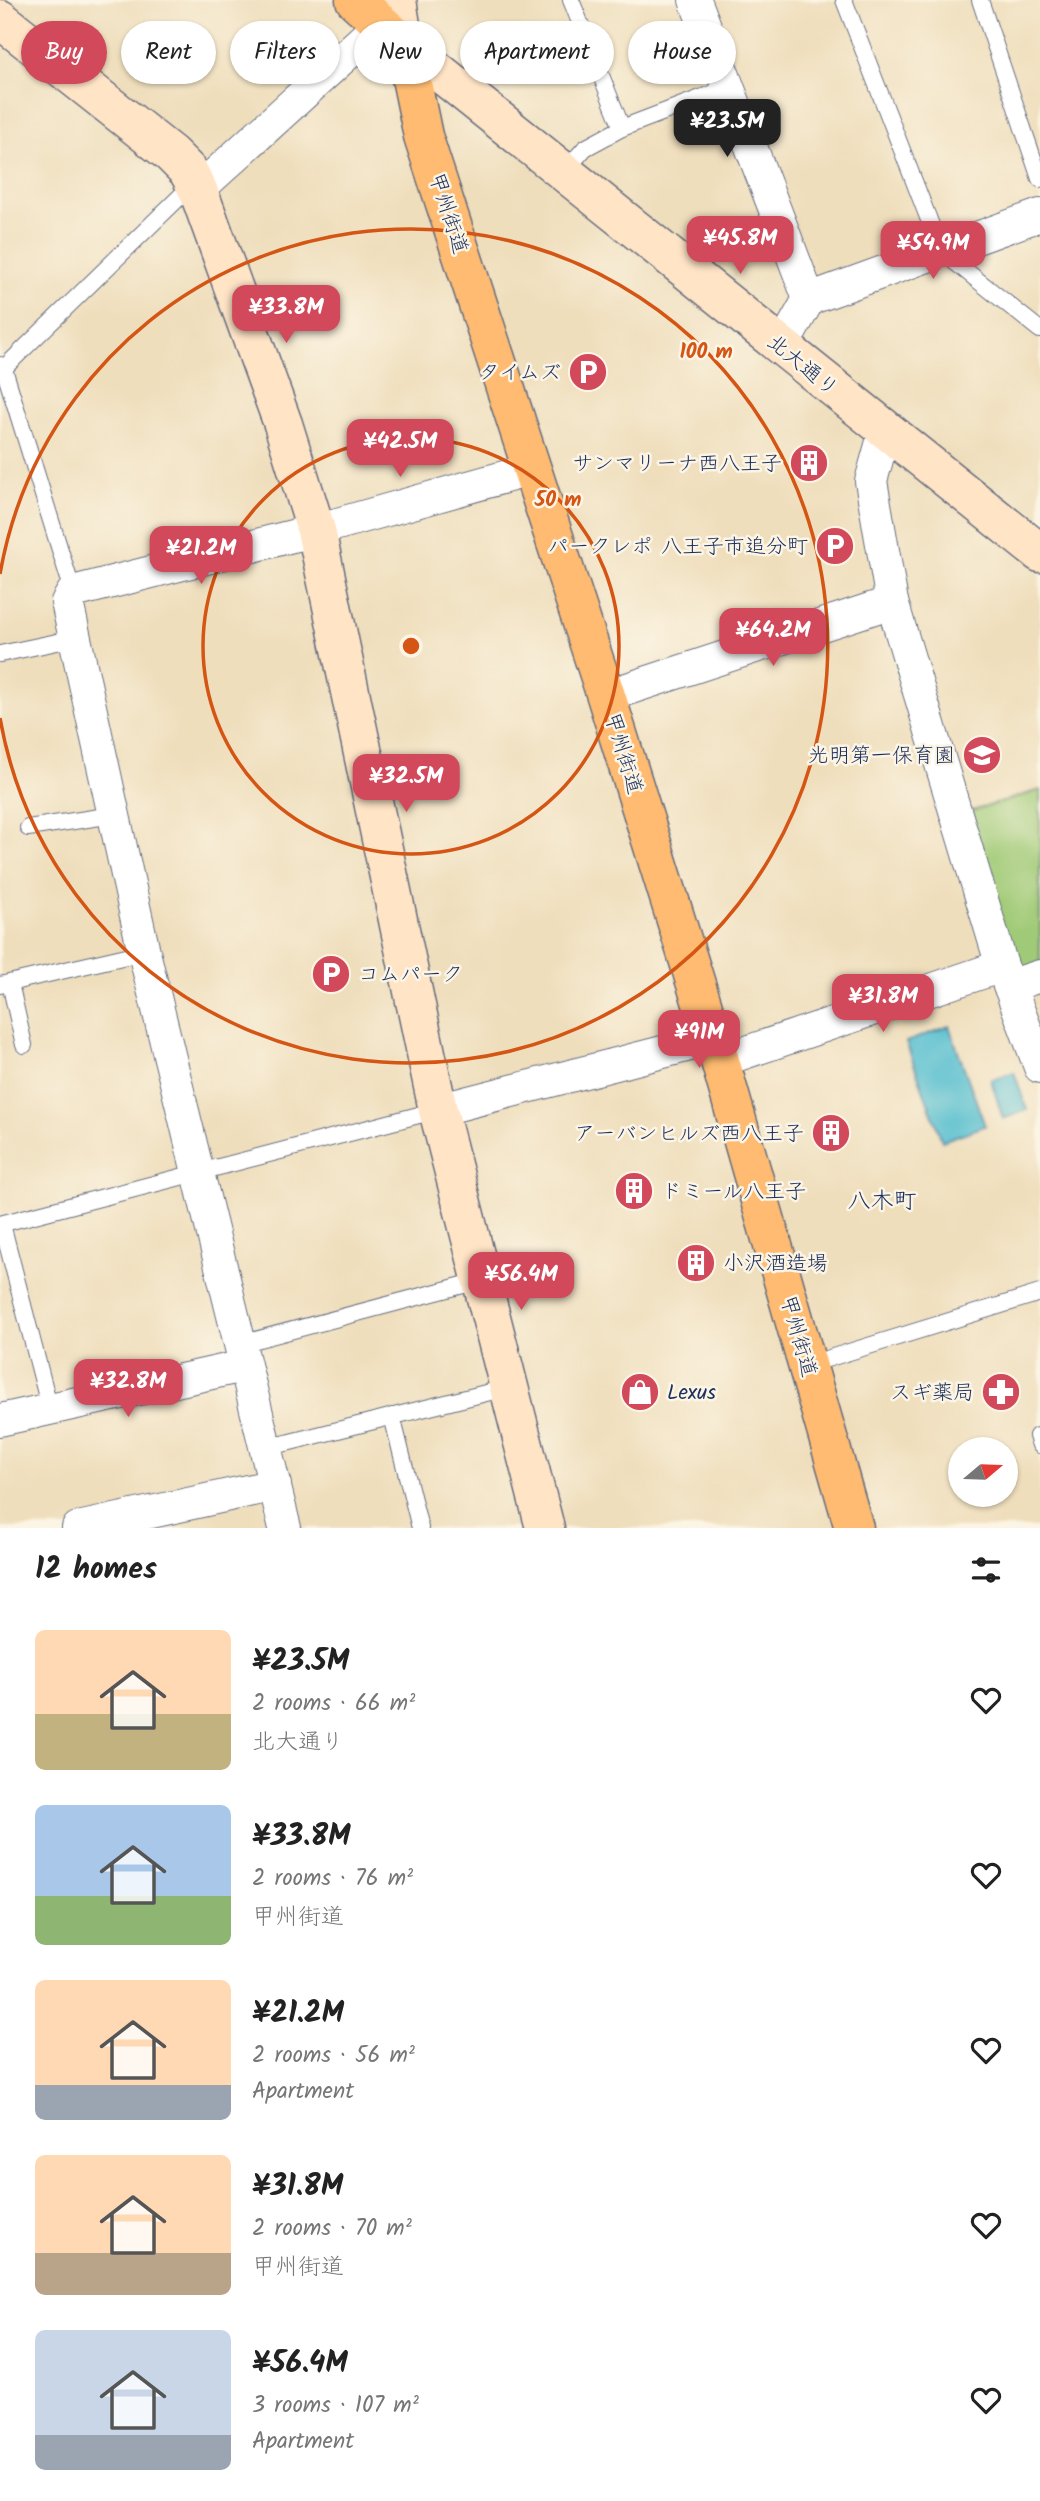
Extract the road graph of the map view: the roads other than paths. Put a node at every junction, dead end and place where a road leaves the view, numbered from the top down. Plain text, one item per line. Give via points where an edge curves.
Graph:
1 (571, 0) edge
2 (695, 0) edge
3 (844, 0) edge
4 (980, 0) edge
5 (384, 17) edge
6 (4, 31) edge
7 (727, 88) junction
8 (622, 128) junction
9 (563, 172) junction
10 (1040, 179) edge
11 (196, 186) junction
12 (1040, 215) edge
13 (941, 251) junction
14 (809, 299) junction
15 (1040, 330) edge
16 (782, 347) junction
17 (1, 369) edge
18 (885, 431) junction
19 (533, 469) junction
20 (316, 530) junction
21 (1040, 553) edge
22 (73, 592) junction
23 (892, 602) junction
24 (76, 638) junction
25 (0, 654) edge
26 (606, 696) junction
27 (113, 815) junction
28 (28, 828) dead end
29 (144, 952) junction
30 (1005, 976) junction
31 (1040, 976) edge
32 (5, 984) edge
33 (24, 1045) dead end
34 (717, 1050) junction
35 (1040, 1067) edge
36 (438, 1110) junction
37 (198, 1174) junction
38 (1, 1224) edge
39 (482, 1280) junction
40 (1040, 1293) edge
41 (242, 1355) junction
42 (807, 1365) junction
43 (510, 1387) junction
44 (50, 1409) junction
45 (392, 1416) junction
46 (0, 1420) edge
47 (266, 1448) junction
48 (275, 1485) junction
49 (78, 1528) edge
50 (285, 1528) edge
51 (419, 1528) edge
52 (545, 1528) edge
53 (854, 1528) edge

1 - 8 lane
2 - 7 street
3 - 13 lane
4 - 10 lane
5 - 9 street, 北大通り
5 - 11 street
5 - 19 highway, 甲州街道
6 - 11 street via 171,154
7 - 8 lane
7 - 14 street
8 - 9 lane via 585,148
9 - 16 street, 北大通り
11 - 17 lane
11 - 20 street via 283,424
12 - 13 street
13 - 14 street
13 - 15 lane
14 - 16 street
16 - 18 street, 北大通り
17 - 22 lane
18 - 21 street, 北大通り
18 - 23 street via 871,481
19 - 20 street
19 - 26 highway, 甲州街道
20 - 22 street
20 - 36 street
22 - 24 street via 68,602
23 - 26 street
23 - 30 street
24 - 25 lane
24 - 27 street
26 - 34 highway, 甲州街道
27 - 28 lane
27 - 29 street
29 - 32 lane
29 - 37 street
30 - 31 street
30 - 34 street
30 - 35 street
32 - 33 lane
34 - 36 street
34 - 42 highway, 甲州街道
36 - 37 lane
36 - 39 street
37 - 38 lane
37 - 41 street
38 - 44 lane
39 - 41 lane
39 - 43 street
40 - 42 lane
41 - 44 street
41 - 47 street
42 - 53 highway, 甲州街道
43 - 45 lane
43 - 52 street
44 - 46 street
45 - 47 lane
45 - 51 lane
47 - 48 street
48 - 49 street
48 - 50 street

